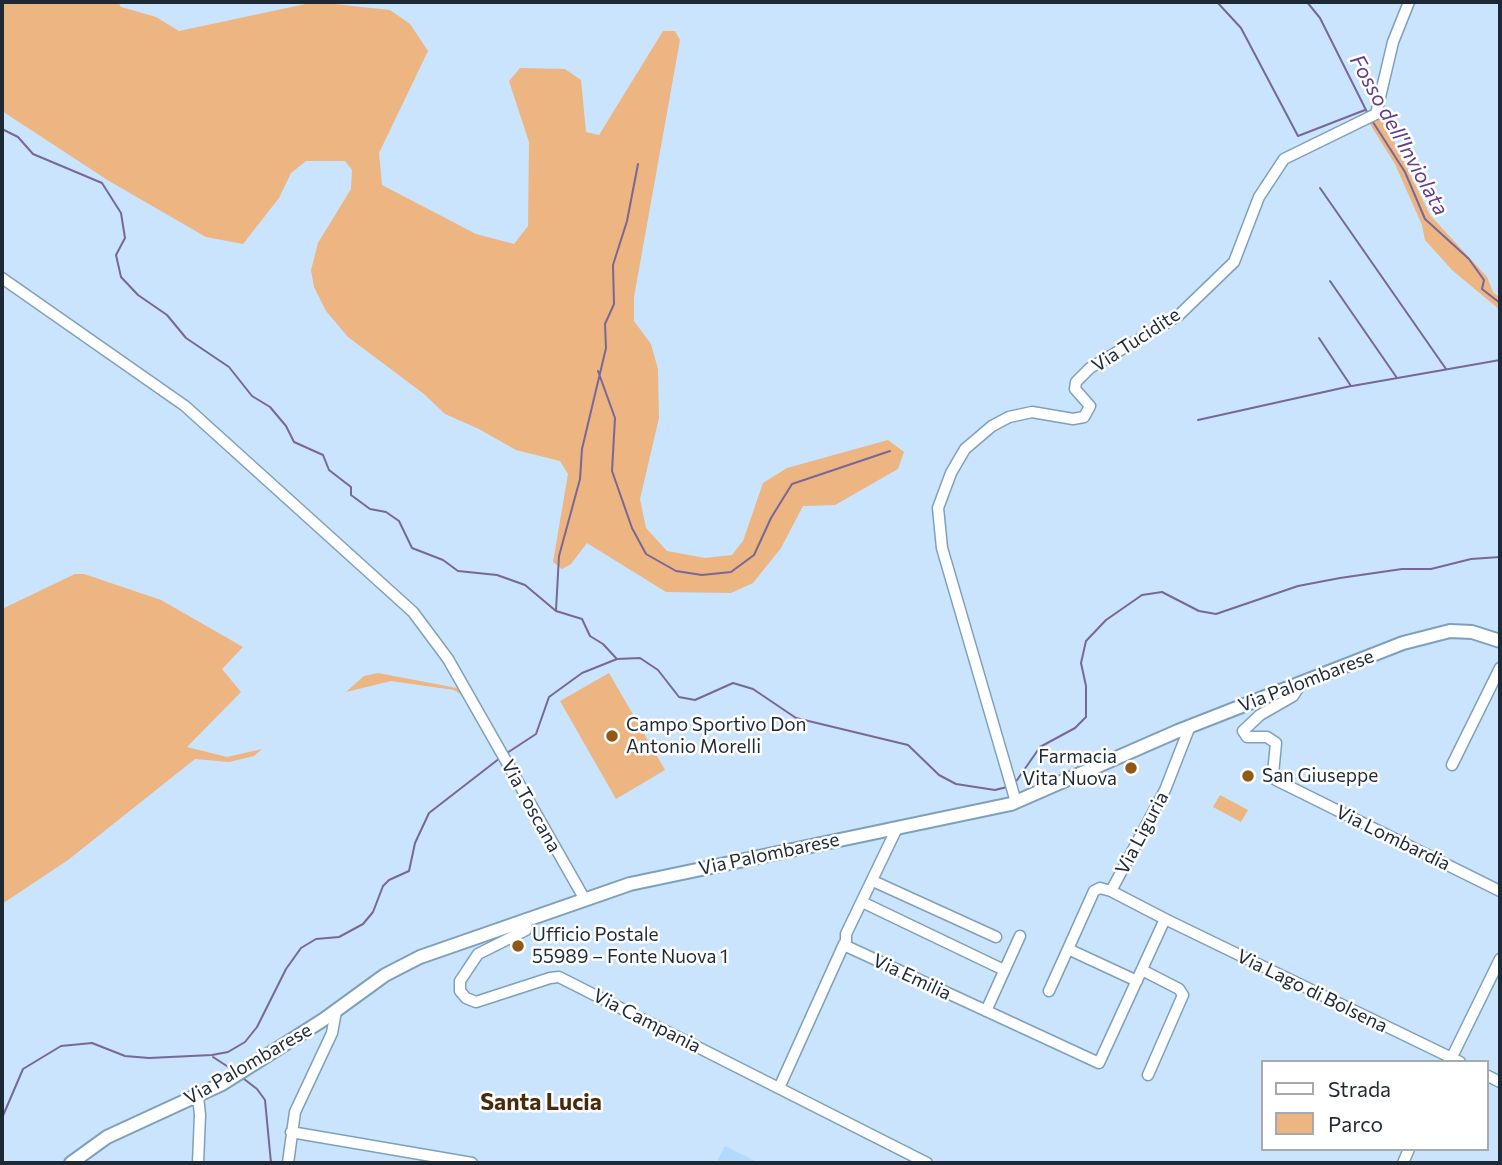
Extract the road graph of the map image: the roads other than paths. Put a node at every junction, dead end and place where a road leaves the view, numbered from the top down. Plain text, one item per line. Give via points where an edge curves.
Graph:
1 (1409, 2) edge
2 (2, 278) edge
3 (1500, 641) edge
4 (1500, 668) edge
5 (1302, 681) junction
6 (1190, 726) junction
7 (1452, 765) dead end
8 (1014, 798) junction
9 (897, 828) junction
10 (873, 881) junction
11 (1111, 891) junction
12 (1500, 891) edge
13 (584, 898) junction
14 (862, 902) junction
15 (526, 919) junction
16 (1165, 919) junction
17 (1020, 936) dead end
18 (996, 937) dead end
19 (844, 944) junction
20 (1068, 949) junction
21 (1500, 959) edge
22 (1004, 970) junction
23 (1142, 970) junction
24 (1137, 981) junction
25 (1049, 991) dead end
26 (336, 1010) junction
27 (986, 1011) junction
28 (314, 1025) junction
29 (326, 1045) junction
30 (1454, 1060) edge
31 (1148, 1075) dead end
32 (779, 1088) junction
33 (198, 1096) junction
34 (291, 1132) junction
35 (71, 1163) edge
36 (198, 1163) edge
37 (288, 1163) edge
38 (472, 1163) edge
39 (927, 1163) edge

1 - 8 street, Via Tucidite via 1381,82 1379,106 1369,117 1284,159 1259,197 1234,262 1178,316 1090,368 1076,382 1076,389 1090,405 1084,417 1032,412 1009,417 965,449 951,473 938,508 942,548
2 - 13 street, Via Toscana via 185,406 405,604 448,660
3 - 5 main road, Via Palombarese via 1466,632 1440,633
4 - 7 street
5 - 6 main road, Via Palombarese
5 - 12 street, Via Lombardia via 1293,696 1243,731 1247,737 1274,741 1276,780
6 - 8 main road, Via Palombarese
6 - 11 street, Via Liguria via 1170,780
8 - 9 main road, Via Palombarese
9 - 10 street
9 - 13 main road, Via Palombarese via 660,877
10 - 14 street
10 - 18 street
11 - 16 street, Via Liguria
11 - 20 street via 1094,891
13 - 15 main road, Via Palombarese
14 - 19 street
14 - 22 street
15 - 26 main road, Via Palombarese via 402,965
15 - 32 street, Via Campania via 527,930 478,954 460,981 466,998 476,1002 559,977
16 - 23 street
16 - 30 street, Via Lago di Bolsena
17 - 22 street
19 - 27 street, Via Emilia
19 - 32 street
20 - 24 street
20 - 25 street
21 - 30 street
22 - 27 street
23 - 24 street
23 - 31 street via 1183,995
24 - 27 street, Via Emilia via 1099,1063
26 - 28 main road, Via Palombarese
26 - 29 street
28 - 29 street
28 - 33 main road, Via Palombarese
29 - 34 street via 297,1106
32 - 39 street, Via Campania
33 - 35 main road, Via Palombarese via 101,1140
33 - 36 street
34 - 37 street
34 - 38 street

